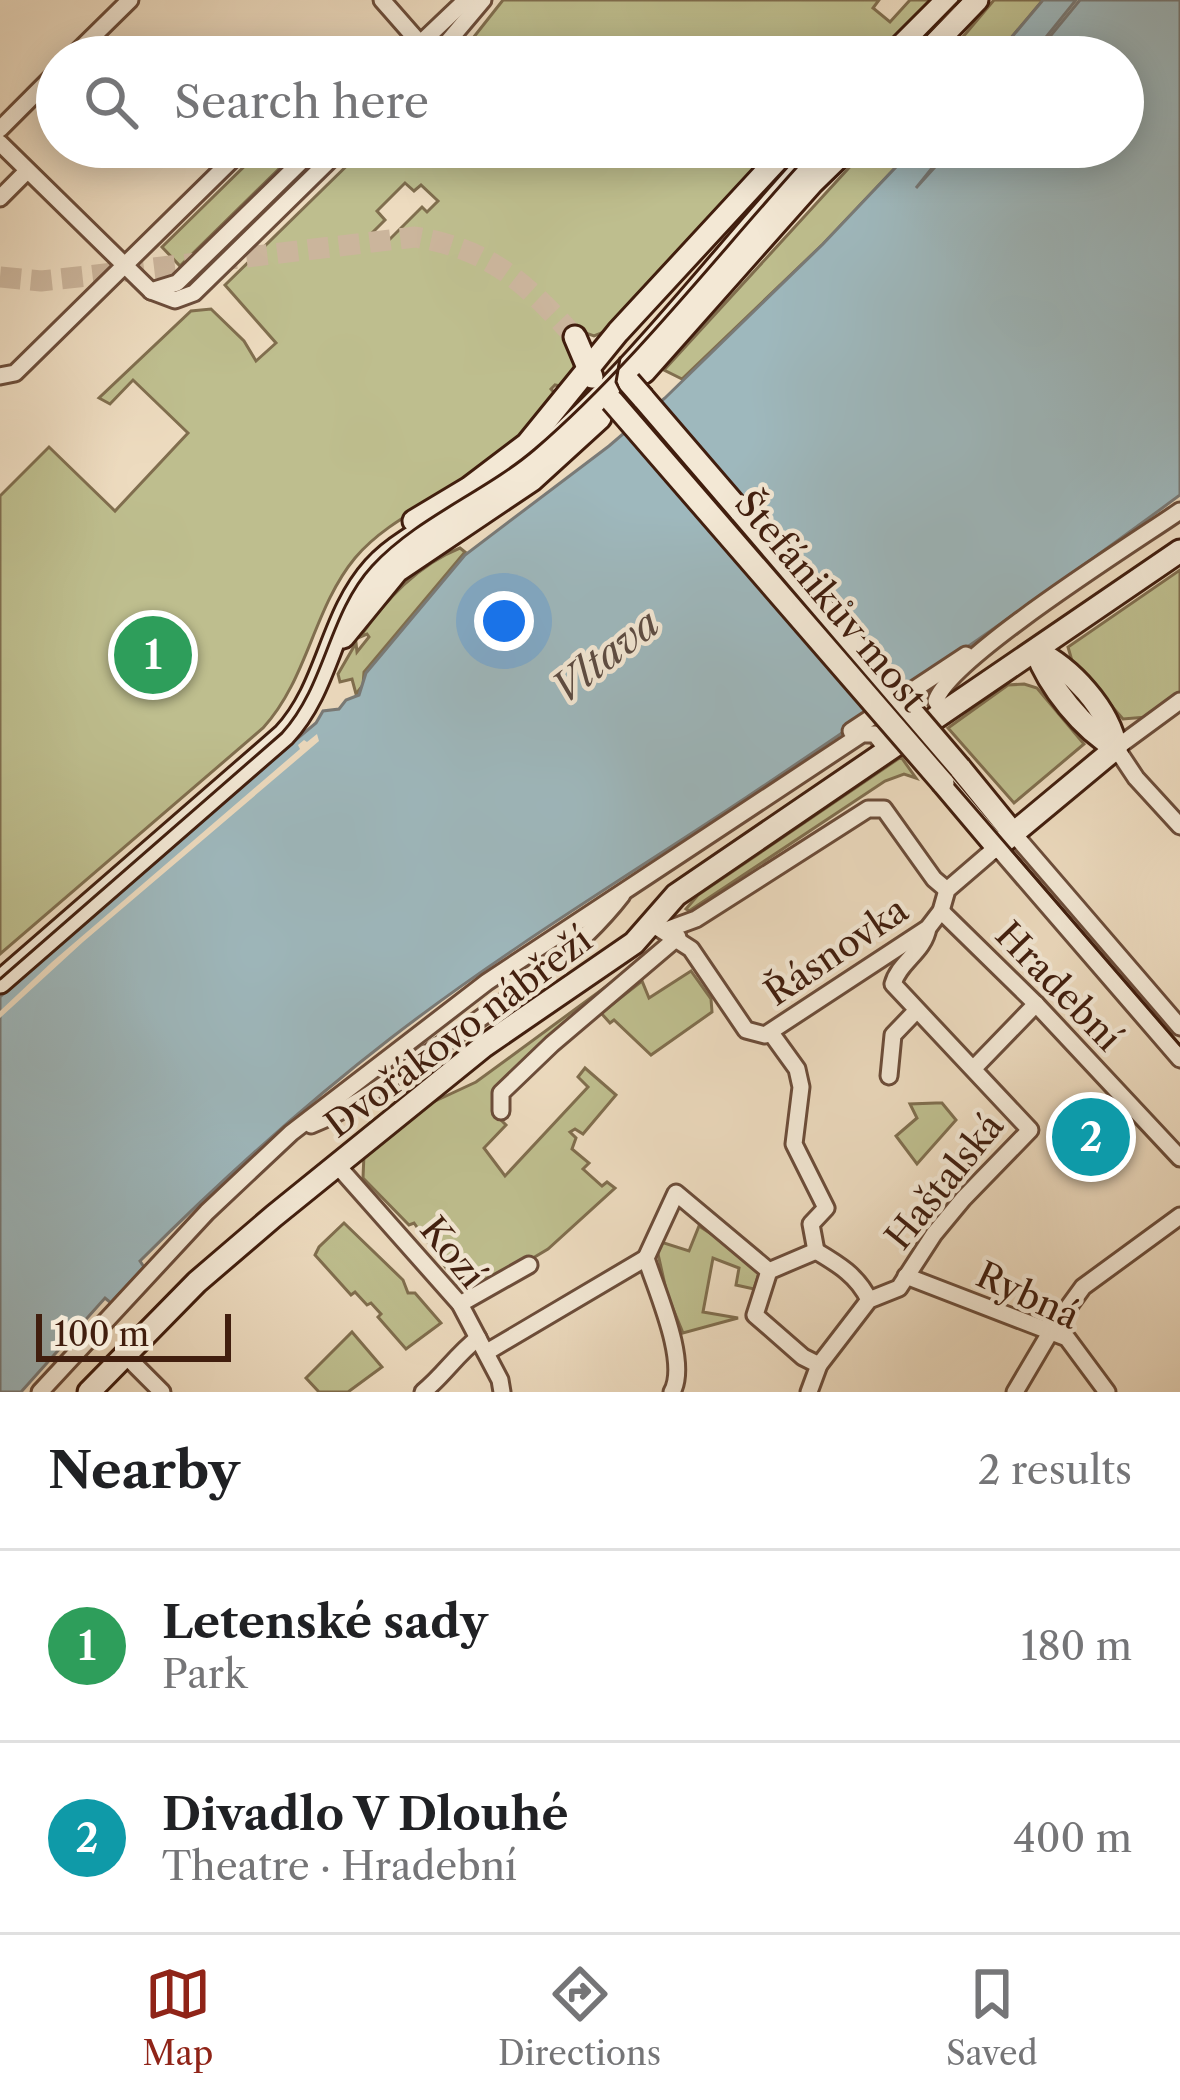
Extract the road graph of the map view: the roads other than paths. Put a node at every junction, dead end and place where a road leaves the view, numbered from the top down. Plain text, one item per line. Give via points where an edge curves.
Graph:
1 (130, 0) edge
2 (382, 0) edge
3 (466, 0) edge
4 (483, 0) edge
5 (947, 0) edge
6 (976, 0) edge
7 (93, 36) edge
8 (416, 36) edge
9 (428, 36) edge
10 (452, 36) edge
11 (911, 36) edge
12 (944, 36) edge
13 (36, 93) edge
14 (0, 129) edge
15 (0, 143) edge
16 (223, 168) edge
17 (294, 168) edge
18 (322, 168) edge
19 (770, 168) edge
20 (804, 168) edge
21 (829, 168) edge
22 (27, 171) junction
23 (0, 198) edge
24 (124, 265) junction
25 (151, 291) junction
26 (595, 362) junction
27 (631, 375) junction
28 (0, 376) edge
29 (605, 403) junction
30 (1180, 511) edge
31 (1180, 551) edge
32 (1012, 625) junction
33 (1036, 651) junction
34 (1180, 701) edge
35 (944, 714) junction
36 (1116, 748) junction
37 (888, 752) junction
38 (802, 771) junction
39 (951, 776) junction
40 (1057, 797) junction
41 (991, 804) junction
42 (1178, 823) edge
43 (1005, 840) junction
44 (631, 884) junction
45 (947, 890) junction
46 (941, 911) junction
47 (666, 924) junction
48 (928, 928) junction
49 (0, 965) edge
50 (0, 982) edge
51 (1036, 1004) junction
52 (916, 1011) junction
53 (469, 1025) junction
54 (1180, 1028) edge
55 (771, 1033) junction
56 (484, 1046) junction
57 (1180, 1059) edge
58 (974, 1068) junction
59 (889, 1076) dead end
60 (501, 1111) dead end
61 (291, 1132) junction
62 (1180, 1158) edge
63 (336, 1164) junction
64 (1180, 1216) edge
65 (816, 1251) junction
66 (646, 1258) junction
67 (529, 1265) dead end
68 (769, 1271) junction
69 (906, 1276) junction
70 (869, 1300) junction
71 (460, 1304) junction
72 (1051, 1331) junction
73 (482, 1345) junction
74 (124, 1354) junction
75 (819, 1364) junction
76 (40, 1392) edge
77 (89, 1392) edge
78 (162, 1392) edge
79 (423, 1392) edge
80 (502, 1392) edge
81 (672, 1392) edge
82 (809, 1392) edge
83 (1015, 1392) edge
84 (1107, 1392) edge

1 - 7 street
2 - 8 street
3 - 9 street
4 - 10 street
5 - 11 street
6 - 12 street
13 - 14 street
15 - 22 street
16 - 24 street
17 - 25 street via 177,283
18 - 25 street via 194,293 169,300
19 - 26 street
20 - 27 street
21 - 27 street
22 - 23 street
22 - 24 street
24 - 25 street
24 - 28 street via 15,373
26 - 27 street, Štefánikův most
26 - 29 street, Štefánikův most
26 - 49 street via 526,444 362,562 279,723
27 - 29 street
27 - 39 street, Štefánikův most, bridge
29 - 39 street, Štefánikův most, bridge
29 - 50 street via 514,475 387,555 348,605 306,707 284,735
30 - 32 street
31 - 33 street, Dvořákovo nábřeží
32 - 35 street via 943,685 936,701
32 - 38 street
33 - 35 street, Dvořákovo nábřeží
33 - 36 street via 1043,673
34 - 36 street
35 - 37 street, Dvořákovo nábřeží
36 - 40 street
36 - 42 street
37 - 38 street via 875,734 862,734
37 - 47 street, Dvořákovo nábřeží via 694,882
38 - 44 street
39 - 41 street, Štefánikův most
39 - 43 street, Štefánikův most
40 - 41 street via 1010,812
40 - 43 street
41 - 43 street, Štefánikův most
43 - 45 street, Řásnovka
43 - 54 street
43 - 57 street
44 - 53 street via 596,928
44 - 61 street
45 - 46 street, Řásnovka
45 - 47 street via 884,809 860,812 696,919
46 - 48 street, Řásnovka
46 - 51 street, Hradební
47 - 55 street via 746,1030
47 - 56 street, Dvořákovo nábřeží
47 - 60 street via 501,1093
48 - 52 street via 893,978
48 - 55 street, Řásnovka
51 - 58 street
51 - 62 street, Hradební
52 - 58 street, Haštalská
52 - 59 street via 892,1035
53 - 56 street
53 - 61 street via 341,1113
55 - 65 street, Řásnovka via 796,1069 794,1144 826,1208 811,1223
56 - 63 street, Dvořákovo nábřeží
58 - 69 street, Haštalská via 1030,1130 963,1199
61 - 76 street
63 - 71 street, Kozí
63 - 74 street, Dvořákovo nábřeží
64 - 72 street via 1089,1281
65 - 68 street
65 - 70 street
66 - 68 street via 676,1192
66 - 73 street
66 - 81 street via 673,1340
67 - 71 street
68 - 75 street via 755,1316
69 - 70 street, Haštalská via 892,1293
69 - 72 street, Rybná
70 - 75 street, Haštalská
71 - 73 street, Kozí
72 - 83 street
72 - 84 street, Rybná via 1079,1350
73 - 79 street via 453,1358
73 - 80 street, Kozí
74 - 77 street, Dvořákovo nábřeží
74 - 78 street
75 - 82 street, Haštalská

